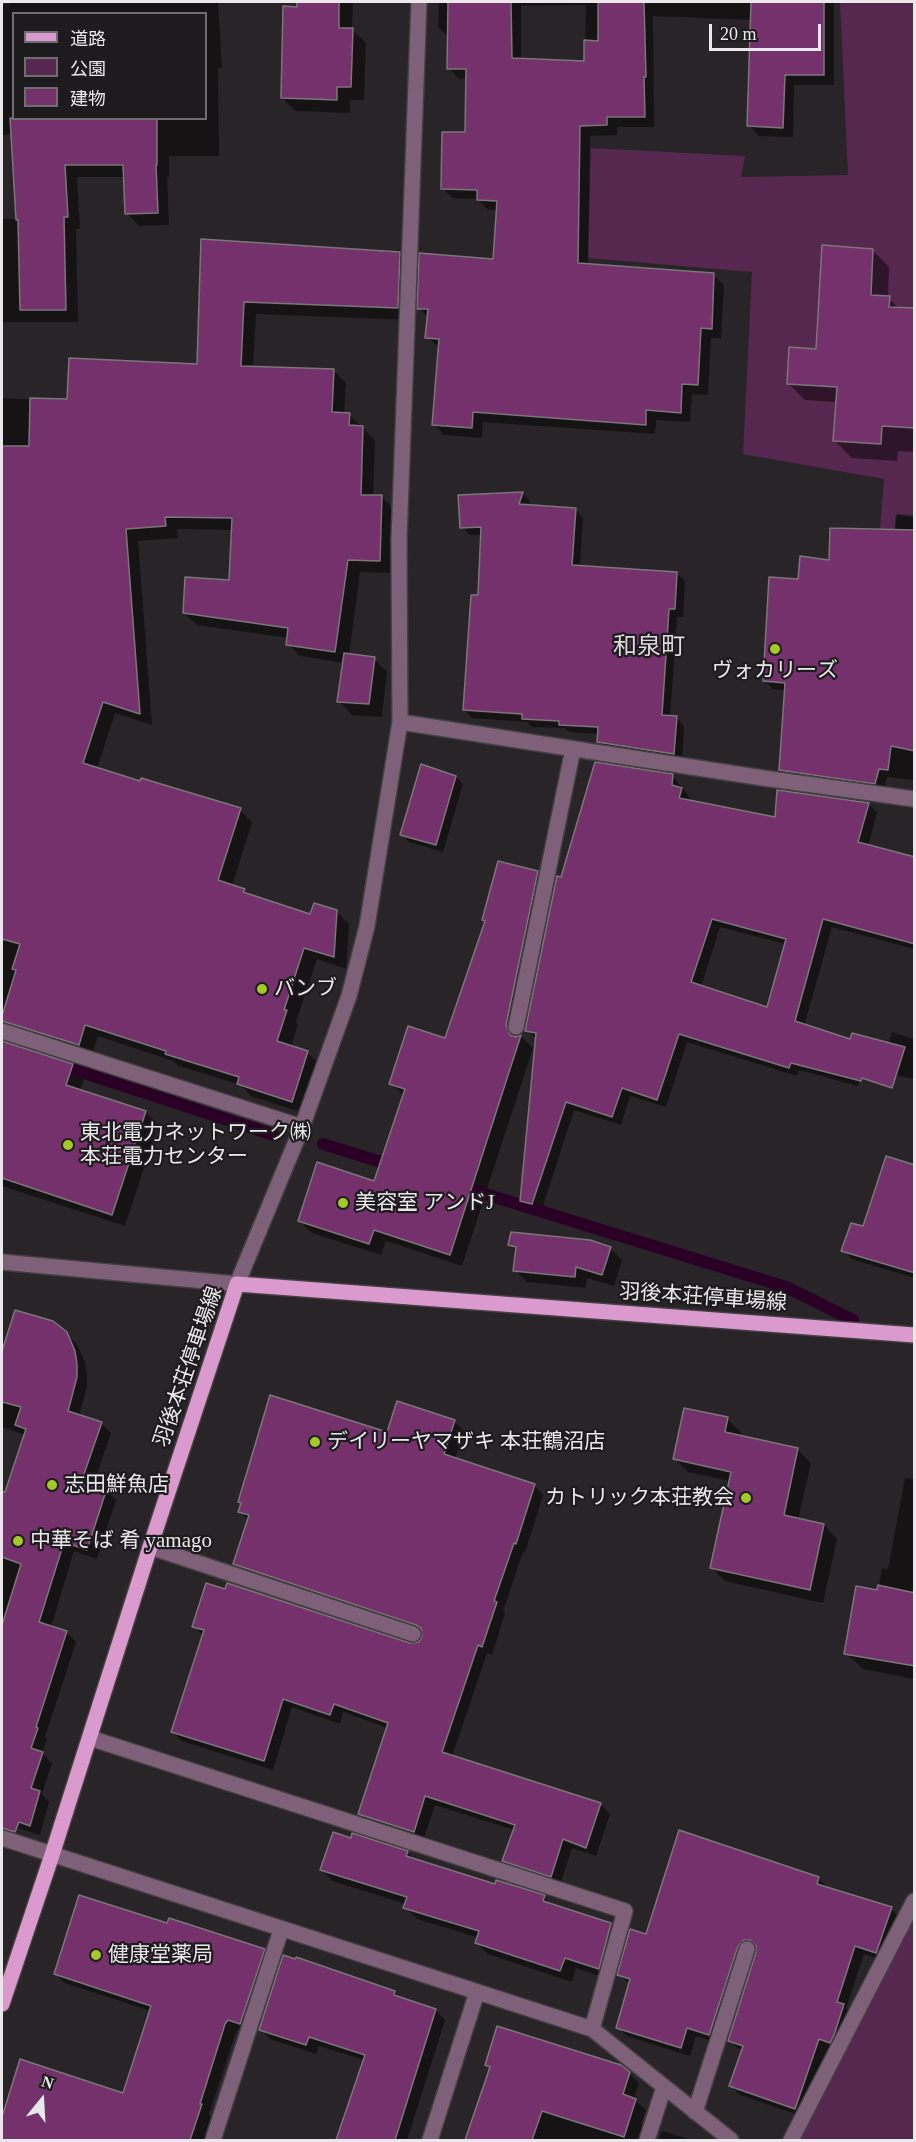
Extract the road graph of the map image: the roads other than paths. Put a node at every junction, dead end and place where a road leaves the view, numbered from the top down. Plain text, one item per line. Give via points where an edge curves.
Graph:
1 (419, 2) edge
2 (400, 722) junction
3 (573, 749) junction
4 (915, 799) edge
5 (516, 1027) dead end
6 (2, 1031) edge
7 (302, 1127) junction
8 (2, 1263) edge
9 (237, 1284) junction
10 (915, 1335) edge
11 (150, 1547) junction
12 (413, 1634) dead end
13 (90, 1738) junction
14 (2, 1838) edge
15 (52, 1856) junction
16 (915, 1901) edge
17 (281, 1930) junction
18 (747, 1949) dead end
19 (477, 1992) junction
20 (2, 2004) edge
21 (591, 2029) junction
22 (664, 2087) junction
23 (695, 2112) junction
24 (213, 2140) edge
25 (430, 2140) edge
26 (647, 2140) edge
27 (731, 2140) edge
28 (791, 2140) edge

1 - 2 street via 399,539
2 - 3 street
2 - 7 street via 364,936 349,996
3 - 4 street
3 - 5 street
6 - 7 street
7 - 9 street
8 - 9 street
9 - 10 main road, 羽後本荘停車場線
9 - 11 main road, 羽後本荘停車場線
11 - 12 street
11 - 13 main road, 羽後本荘停車場線
13 - 15 main road, 羽後本荘停車場線
13 - 21 street via 626,1911
14 - 15 street
15 - 17 street
15 - 20 main road, 羽後本荘停車場線
16 - 28 street
17 - 19 street
17 - 24 street
18 - 23 street
19 - 21 street
19 - 25 street
21 - 22 street
22 - 23 street
22 - 26 street
23 - 27 street

